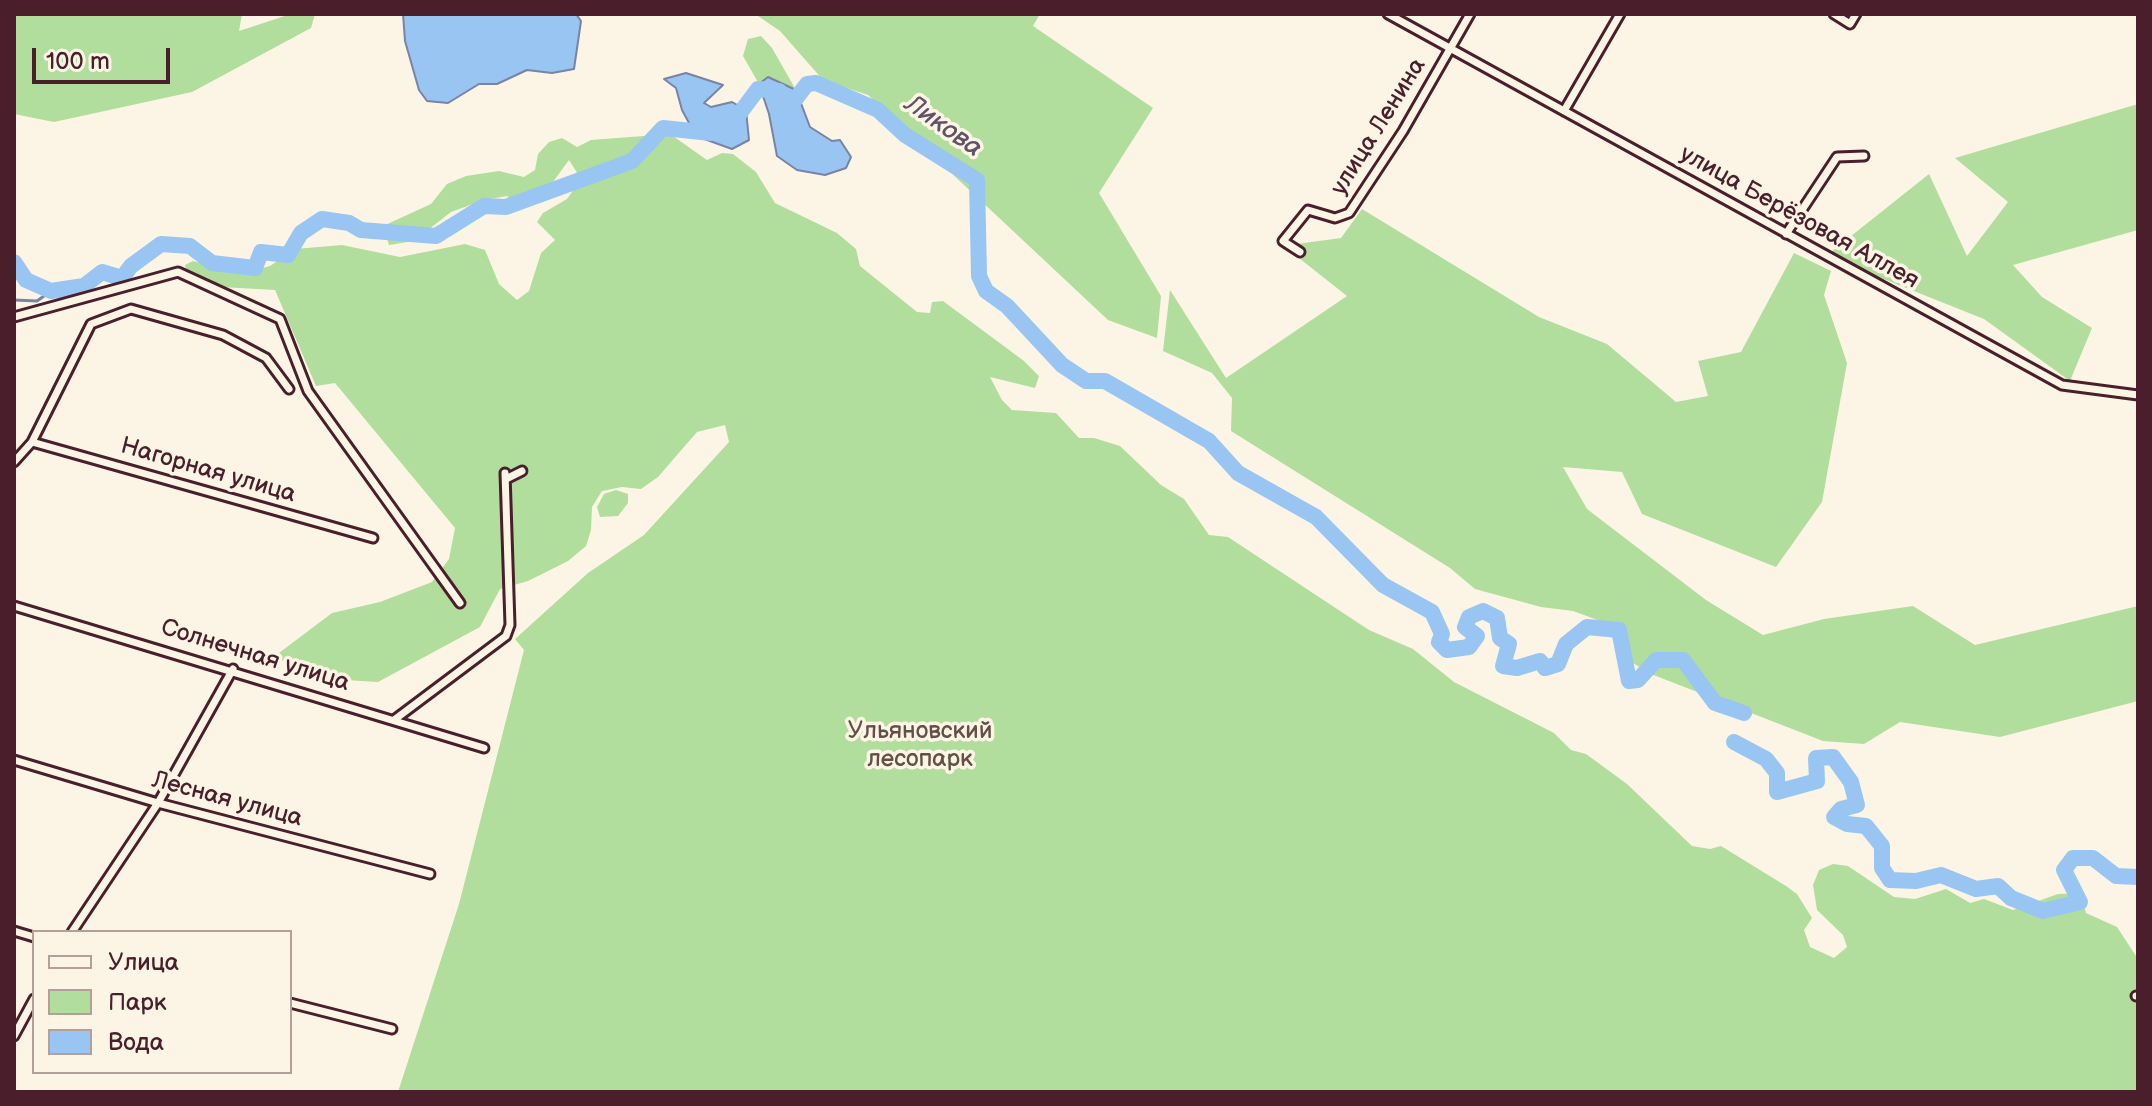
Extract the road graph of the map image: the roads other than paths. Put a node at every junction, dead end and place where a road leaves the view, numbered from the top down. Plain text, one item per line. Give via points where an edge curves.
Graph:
1 (1388, 14) edge
2 (1470, 14) edge
3 (1620, 14) edge
4 (1834, 14) edge
5 (1856, 14) edge
6 (1451, 46) junction
7 (1564, 111) junction
8 (1864, 156) dead end
9 (1786, 234) junction
10 (1300, 252) dead end
11 (14, 317) edge
12 (289, 389) dead end
13 (2138, 395) edge
14 (32, 442) junction
15 (14, 462) edge
16 (522, 471) dead end
17 (373, 538) dead end
18 (460, 603) dead end
19 (14, 606) edge
20 (233, 669) junction
21 (394, 720) junction
22 (484, 748) dead end
23 (14, 760) edge
24 (158, 803) junction
25 (430, 874) dead end
26 (73, 930) edge
27 (32, 1003) edge
28 (292, 1004) edge
29 (392, 1029) dead end
30 (14, 1036) edge

1 - 6 street, улица Берёзовая Аллея
2 - 6 street, улица Ленина
3 - 7 street
4 - 5 street via 1850,24
6 - 7 street, улица Берёзовая Аллея
6 - 10 street, улица Ленина via 1349,213 1335,218 1308,210 1283,241
7 - 9 street, улица Берёзовая Аллея
8 - 9 street via 1836,153
9 - 13 street, улица Берёзовая Аллея via 2062,385
11 - 18 street via 178,272 280,319 308,391
12 - 14 street via 266,358 223,335 131,309 91,324
14 - 15 street
14 - 17 street, Нагорная улица
16 - 21 street via 506,476 506,636
19 - 20 street, Солнечная улица
20 - 21 street, Солнечная улица
20 - 24 street
21 - 22 street, Солнечная улица
23 - 24 street, Лесная улица
24 - 25 street, Лесная улица
24 - 26 street
27 - 30 street
28 - 29 street

